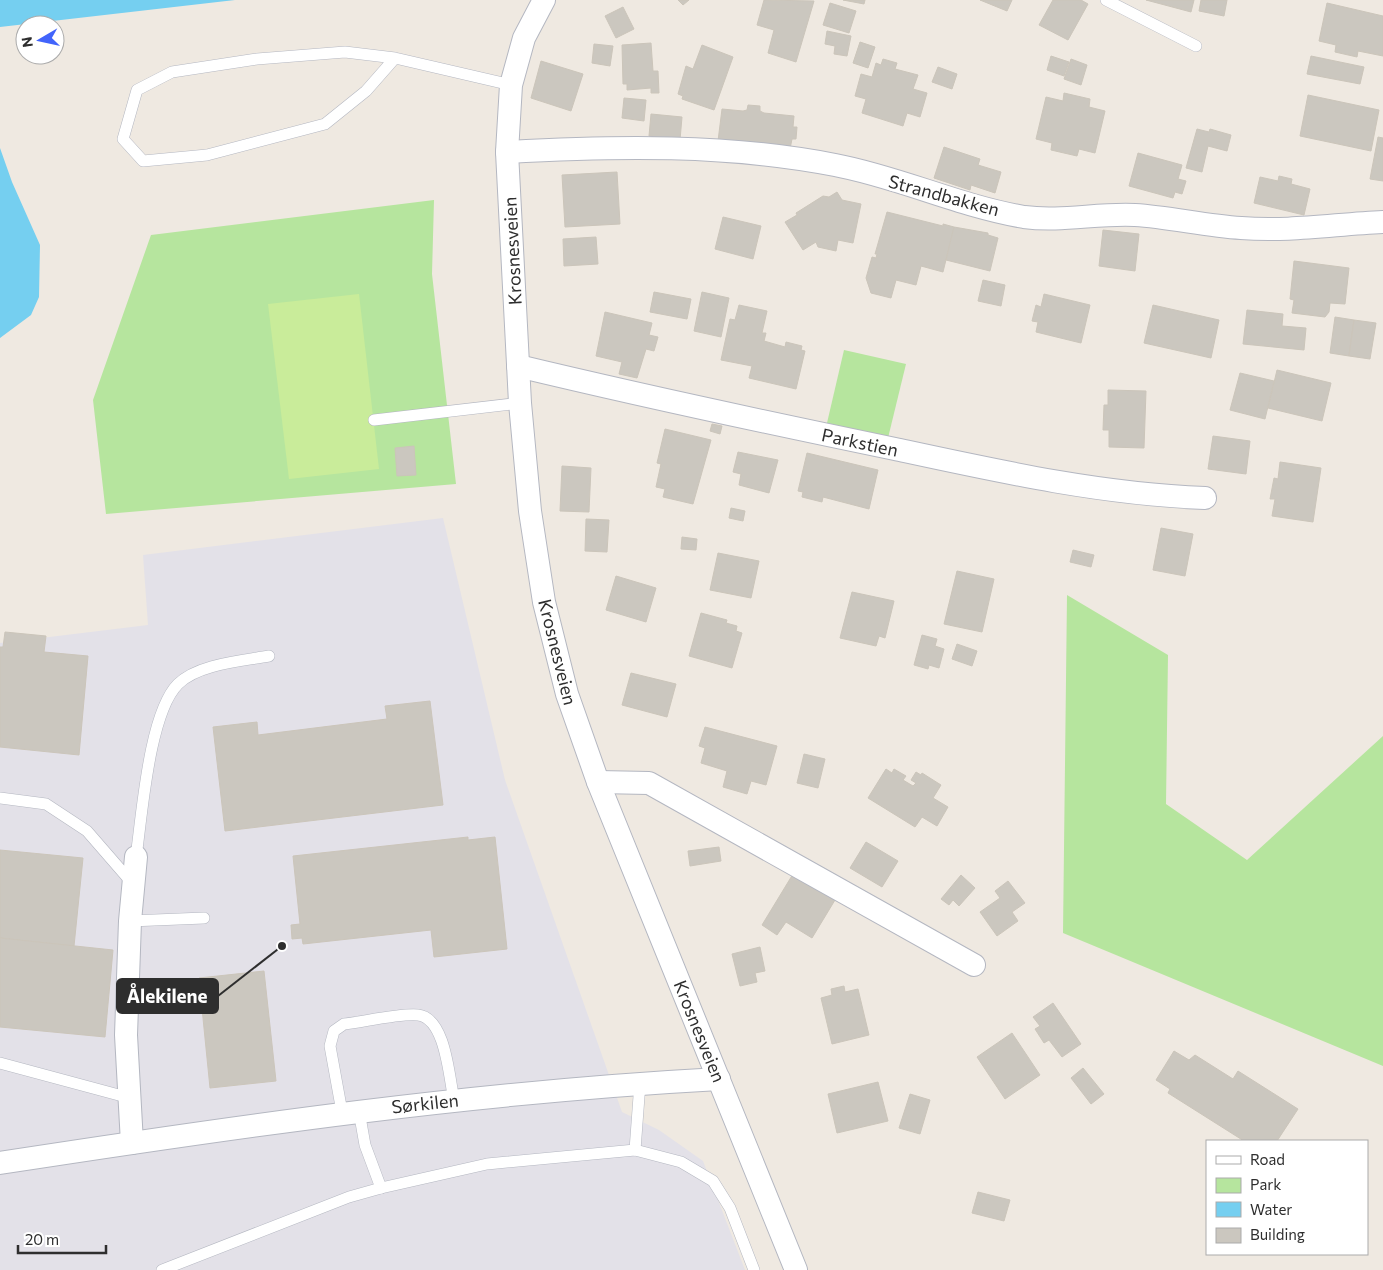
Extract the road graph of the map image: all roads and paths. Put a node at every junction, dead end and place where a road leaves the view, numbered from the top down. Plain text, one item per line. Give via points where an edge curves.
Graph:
1 (544, 0) edge
2 (1106, 0) edge
3 (1196, 46) dead end
4 (395, 58) junction
5 (511, 85) junction
6 (507, 152) junction
7 (1383, 222) edge
8 (518, 366) junction
9 (520, 403) junction
10 (374, 420) dead end
11 (1205, 498) dead end
12 (269, 656) dead end
13 (598, 782) junction
14 (0, 798) edge
15 (136, 857) joint
16 (133, 885) junction
17 (204, 918) dead end
18 (130, 922) junction
19 (974, 965) dead end
20 (0, 1063) edge
21 (719, 1079) junction
22 (640, 1084) junction
23 (130, 1098) junction
24 (454, 1100) junction
25 (351, 1111) junction
26 (132, 1143) junction
27 (635, 1150) junction
28 (0, 1163) edge
29 (381, 1188) junction
30 (162, 1270) edge
31 (754, 1270) edge
32 (796, 1270) edge

1 - 5 street, Krosnesveien via 524,38
2 - 3 lane
4 - 4 lane via 345,52 257,59 172,72 137,90 123,139 143,162 207,155 325,124 366,91
4 - 5 lane
5 - 6 street, Krosnesveien
6 - 7 street, Strandbakken via 598,147 676,148 751,154 836,165 954,199 1032,217 1059,219 1135,215 1259,229
6 - 8 street, Krosnesveien
8 - 9 street, Krosnesveien
8 - 11 street, Parkstien via 977,468 1158,496
9 - 10 lane
9 - 13 street, Krosnesveien via 530,512 544,602 567,694
12 - 15 lane via 205,668 178,684 165,703 155,731
13 - 19 street via 648,784
13 - 21 street, Krosnesveien
14 - 16 lane via 46,804 87,831
15 - 16 street
16 - 18 street
17 - 18 lane
18 - 23 street via 126,1036
20 - 23 lane
21 - 22 street, Sørkilen
21 - 32 street, Krosnesveien
22 - 24 street, Sørkilen
22 - 27 lane
23 - 26 street
24 - 25 street, Sørkilen
24 - 25 lane via 441,1036 430,1020 418,1015 344,1024 334,1031 330,1046
25 - 26 street, Sørkilen
25 - 29 lane
26 - 28 street, Sørkilen
27 - 29 lane via 486,1164
27 - 31 lane via 681,1162 713,1181 730,1208
29 - 30 lane

